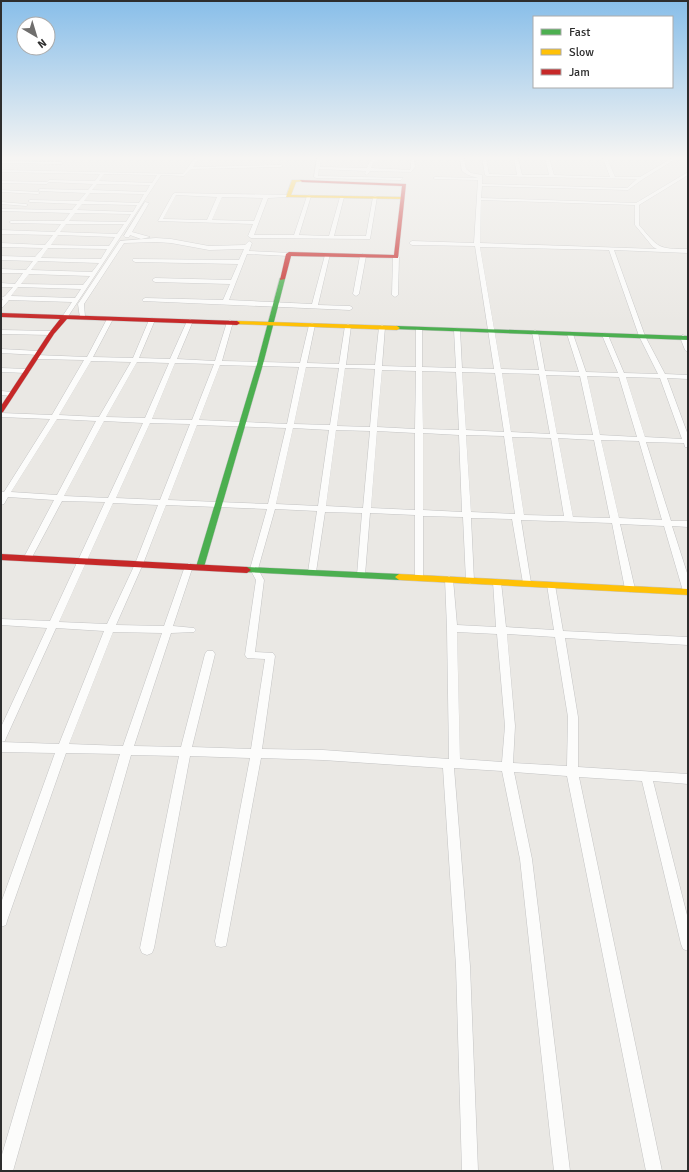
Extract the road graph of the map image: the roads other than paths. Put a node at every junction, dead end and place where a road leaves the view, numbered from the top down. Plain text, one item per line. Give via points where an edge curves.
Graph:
1 (74, 212) edge
2 (19, 213) edge
3 (115, 213) edge
4 (133, 213) joint
5 (141, 213) edge
6 (164, 213) edge
7 (213, 213) edge
8 (260, 213) edge
9 (304, 213) edge
10 (338, 213) edge
11 (372, 213) edge
12 (400, 213) edge
13 (479, 213) edge
14 (637, 213) edge
15 (11, 222) junction
16 (66, 222) junction
17 (209, 222) junction
18 (127, 223) junction
19 (256, 223) junction
20 (1, 232) edge
21 (129, 233) junction
22 (57, 234) junction
23 (118, 236) junction
24 (296, 237) junction
25 (250, 238) junction
26 (331, 238) junction
27 (122, 242) junction
28 (412, 243) dead end
29 (1, 245) edge
30 (477, 245) junction
31 (48, 246) junction
32 (110, 248) junction
33 (610, 249) junction
34 (663, 249) junction
35 (246, 250) junction
36 (688, 251) edge
37 (290, 254) junction
38 (328, 255) junction
39 (363, 256) junction
40 (396, 256) junction
41 (1, 258) edge
42 (38, 259) junction
43 (135, 260) dead end
44 (102, 261) junction
45 (241, 262) junction
46 (1, 271) edge
47 (28, 272) junction
48 (93, 274) junction
49 (155, 280) dead end
50 (233, 282) junction
51 (1, 285) edge
52 (18, 285) junction
53 (84, 287) junction
54 (356, 294) dead end
55 (395, 295) dead end
56 (1, 298) edge
57 (8, 298) junction
58 (145, 300) dead end
59 (79, 302) junction
60 (225, 302) junction
61 (276, 305) junction
62 (1, 306) edge
63 (315, 306) junction
64 (350, 308) dead end
65 (1, 314) edge
66 (67, 317) junction
67 (82, 317) junction
68 (110, 319) junction
69 (152, 320) junction
70 (190, 321) junction
71 (230, 322) junction
72 (272, 324) junction
73 (312, 325) junction
74 (348, 326) junction
75 (382, 327) junction
76 (419, 329) junction
77 (457, 330) junction
78 (491, 331) junction
79 (1, 332) edge
80 (535, 332) junction
81 (52, 333) junction
82 (570, 334) junction
83 (605, 335) junction
84 (642, 336) junction
85 (685, 338) edge
86 (688, 350) edge
87 (1, 351) edge
88 (38, 355) junction
89 (89, 358) junction
90 (136, 360) junction
91 (174, 361) junction
92 (218, 362) junction
93 (260, 364) junction
94 (304, 365) junction
95 (343, 366) junction
96 (379, 368) junction
97 (420, 369) junction
98 (1, 370) edge
99 (459, 370) junction
100 (27, 371) junction
101 (498, 371) junction
102 (543, 373) junction
103 (583, 374) junction
104 (622, 375) junction
105 (662, 377) junction
106 (688, 377) edge
107 (1, 393) edge
108 (12, 394) junction
109 (1, 411) edge
110 (1, 415) edge
111 (54, 418) junction
112 (101, 419) junction
113 (147, 421) junction
114 (192, 424) junction
115 (242, 424) junction
116 (289, 426) junction
117 (333, 428) junction
118 (373, 429) junction
119 (419, 431) junction
120 (462, 433) junction
121 (507, 434) junction
122 (554, 436) junction
123 (596, 438) junction
124 (641, 439) junction
125 (687, 443) edge
126 (2, 497) edge
127 (59, 498) junction
128 (110, 500) junction
129 (162, 501) junction
130 (219, 504) junction
131 (272, 506) junction
132 (322, 508) junction
133 (367, 510) junction
134 (419, 512) junction
135 (466, 514) junction
136 (518, 517) junction
137 (568, 519) junction
138 (615, 521) junction
139 (667, 523) junction
140 (688, 524) edge
141 (1, 557) edge
142 (27, 559) junction
143 (82, 561) junction
144 (139, 564) junction
145 (195, 567) junction
146 (254, 569) junction
147 (312, 572) junction
148 (361, 575) junction
149 (419, 578) junction
150 (449, 580) junction
151 (470, 580) junction
152 (497, 582) junction
153 (527, 584) junction
154 (551, 585) junction
155 (630, 589) junction
156 (688, 591) edge
157 (1, 622) edge
158 (52, 625) junction
159 (110, 628) junction
160 (167, 628) junction
161 (452, 628) junction
162 (191, 630) dead end
163 (502, 631) junction
164 (559, 634) junction
165 (688, 641) edge
166 (210, 654) dead end
167 (1, 738) edge
168 (1, 748) edge
169 (62, 749) junction
170 (127, 750) junction
171 (185, 752) junction
172 (256, 754) junction
173 (452, 764) junction
174 (507, 767) junction
175 (572, 771) junction
176 (646, 776) junction
177 (688, 779) edge
178 (1, 921) edge
179 (221, 941) dead end
180 (688, 944) edge
181 (147, 948) dead end
182 (5, 1171) edge
183 (470, 1171) edge
184 (562, 1171) edge
185 (654, 1171) edge

1 - 16 street
2 - 15 street
3 - 4 street
4 - 18 street
5 - 21 street
6 - 17 street via 160,220
7 - 17 street
8 - 19 street
9 - 24 street
10 - 26 street
11 - 26 street via 368,238
12 - 40 street
13 - 30 street
14 - 34 street via 637,225 655,246
15 - 16 street
15 - 20 street
16 - 18 street
16 - 22 street
17 - 19 street
18 - 23 street
19 - 25 street
20 - 22 street
21 - 25 street via 141,237 180,238 224,245 238,244
21 - 27 street
22 - 23 street
22 - 31 street
23 - 32 street
24 - 25 street
24 - 26 street
25 - 35 street
27 - 35 street via 156,240 209,248
27 - 59 street
28 - 30 street
29 - 31 street
30 - 33 street
30 - 78 street
31 - 32 street
31 - 42 street
32 - 44 street
33 - 34 street
33 - 84 street
34 - 36 street
35 - 37 street
35 - 45 street
37 - 38 street
37 - 61 street
38 - 39 street
38 - 63 street
39 - 40 street
39 - 54 street
40 - 55 street
41 - 42 street
42 - 44 street
42 - 47 street
43 - 45 street
44 - 48 street
45 - 50 street
46 - 47 street
47 - 48 street
47 - 52 street
48 - 53 street
49 - 50 street
50 - 60 street
51 - 52 street
52 - 53 street
52 - 57 street
53 - 59 street
56 - 57 street
57 - 59 street
57 - 62 street
58 - 60 street
59 - 66 street
59 - 67 street
60 - 61 street
61 - 63 street
61 - 72 street
63 - 64 street
65 - 66 street
66 - 67 street
66 - 81 street
67 - 68 street
68 - 69 street
68 - 89 street
69 - 70 street
69 - 90 street
70 - 71 street
70 - 91 street
71 - 72 street
71 - 92 street
72 - 73 street
72 - 93 street
73 - 74 street
73 - 94 street
74 - 75 street
74 - 95 street
75 - 76 street
75 - 96 street
76 - 77 street
76 - 97 street
77 - 78 street
77 - 99 street
78 - 80 street
78 - 101 street
79 - 81 street
80 - 82 street
80 - 102 street
81 - 88 street
82 - 83 street
82 - 103 street
83 - 84 street
83 - 104 street
84 - 85 street
84 - 105 street
85 - 86 street
87 - 88 street
88 - 89 street
88 - 100 street
89 - 90 street
89 - 111 street
90 - 91 street
90 - 112 street
91 - 92 street
91 - 113 street
92 - 93 street
92 - 114 street
93 - 94 street
93 - 115 street
94 - 95 street
94 - 116 street
95 - 96 street
95 - 117 street
96 - 97 street
96 - 118 street
97 - 99 street
97 - 119 street
98 - 100 street
99 - 101 street
99 - 120 street
100 - 108 street
101 - 102 street
101 - 121 street
102 - 103 street
102 - 122 street
103 - 104 street
103 - 123 street
104 - 105 street
104 - 124 street
105 - 106 street
105 - 125 street
107 - 108 street
108 - 109 street
110 - 111 street
111 - 112 street
111 - 126 street
112 - 113 street
112 - 127 street
113 - 114 street
113 - 128 street
114 - 115 street
114 - 129 street
115 - 116 street
115 - 130 street
116 - 117 street
116 - 131 street
117 - 118 street
117 - 132 street
118 - 119 street
118 - 133 street
119 - 120 street
119 - 134 street
120 - 121 street
120 - 135 street
121 - 122 street
121 - 136 street
122 - 123 street
122 - 137 street
123 - 124 street
123 - 138 street
124 - 125 street
124 - 139 street
126 - 127 street
127 - 128 street
127 - 142 street
128 - 129 street
128 - 143 street
129 - 130 street
129 - 144 street
130 - 131 street
130 - 145 street
131 - 132 street
131 - 146 street
132 - 133 street
132 - 147 street
133 - 134 street
133 - 148 street
134 - 135 street
134 - 149 street
135 - 136 street
135 - 151 street
136 - 137 street
136 - 153 street
137 - 138 street
138 - 139 street
138 - 155 street
139 - 140 street
139 - 156 street
141 - 142 street
142 - 143 street
143 - 144 street
143 - 158 street
144 - 145 street
144 - 159 street
145 - 146 street
145 - 160 street
146 - 147 street
146 - 172 street via 260,580 250,655 270,656
147 - 148 street
148 - 149 street
149 - 150 street
150 - 151 street
150 - 161 street
151 - 152 street
152 - 153 street
152 - 163 street
153 - 154 street
154 - 155 street
154 - 164 street
155 - 156 street
157 - 158 street
158 - 159 street
158 - 167 street
159 - 160 street
159 - 169 street
160 - 162 street
160 - 170 street
161 - 163 street
161 - 173 street
163 - 164 street
163 - 174 street via 510,726
164 - 165 street
164 - 175 street via 573,717
166 - 171 street
168 - 169 street
169 - 170 street
169 - 178 street
170 - 171 street
170 - 182 street
171 - 172 street
171 - 181 street
172 - 173 street via 323,755
172 - 179 street
173 - 174 street
173 - 183 street via 463,966
174 - 175 street
174 - 184 street via 526,859
175 - 176 street
175 - 185 street
176 - 177 street
176 - 180 street

